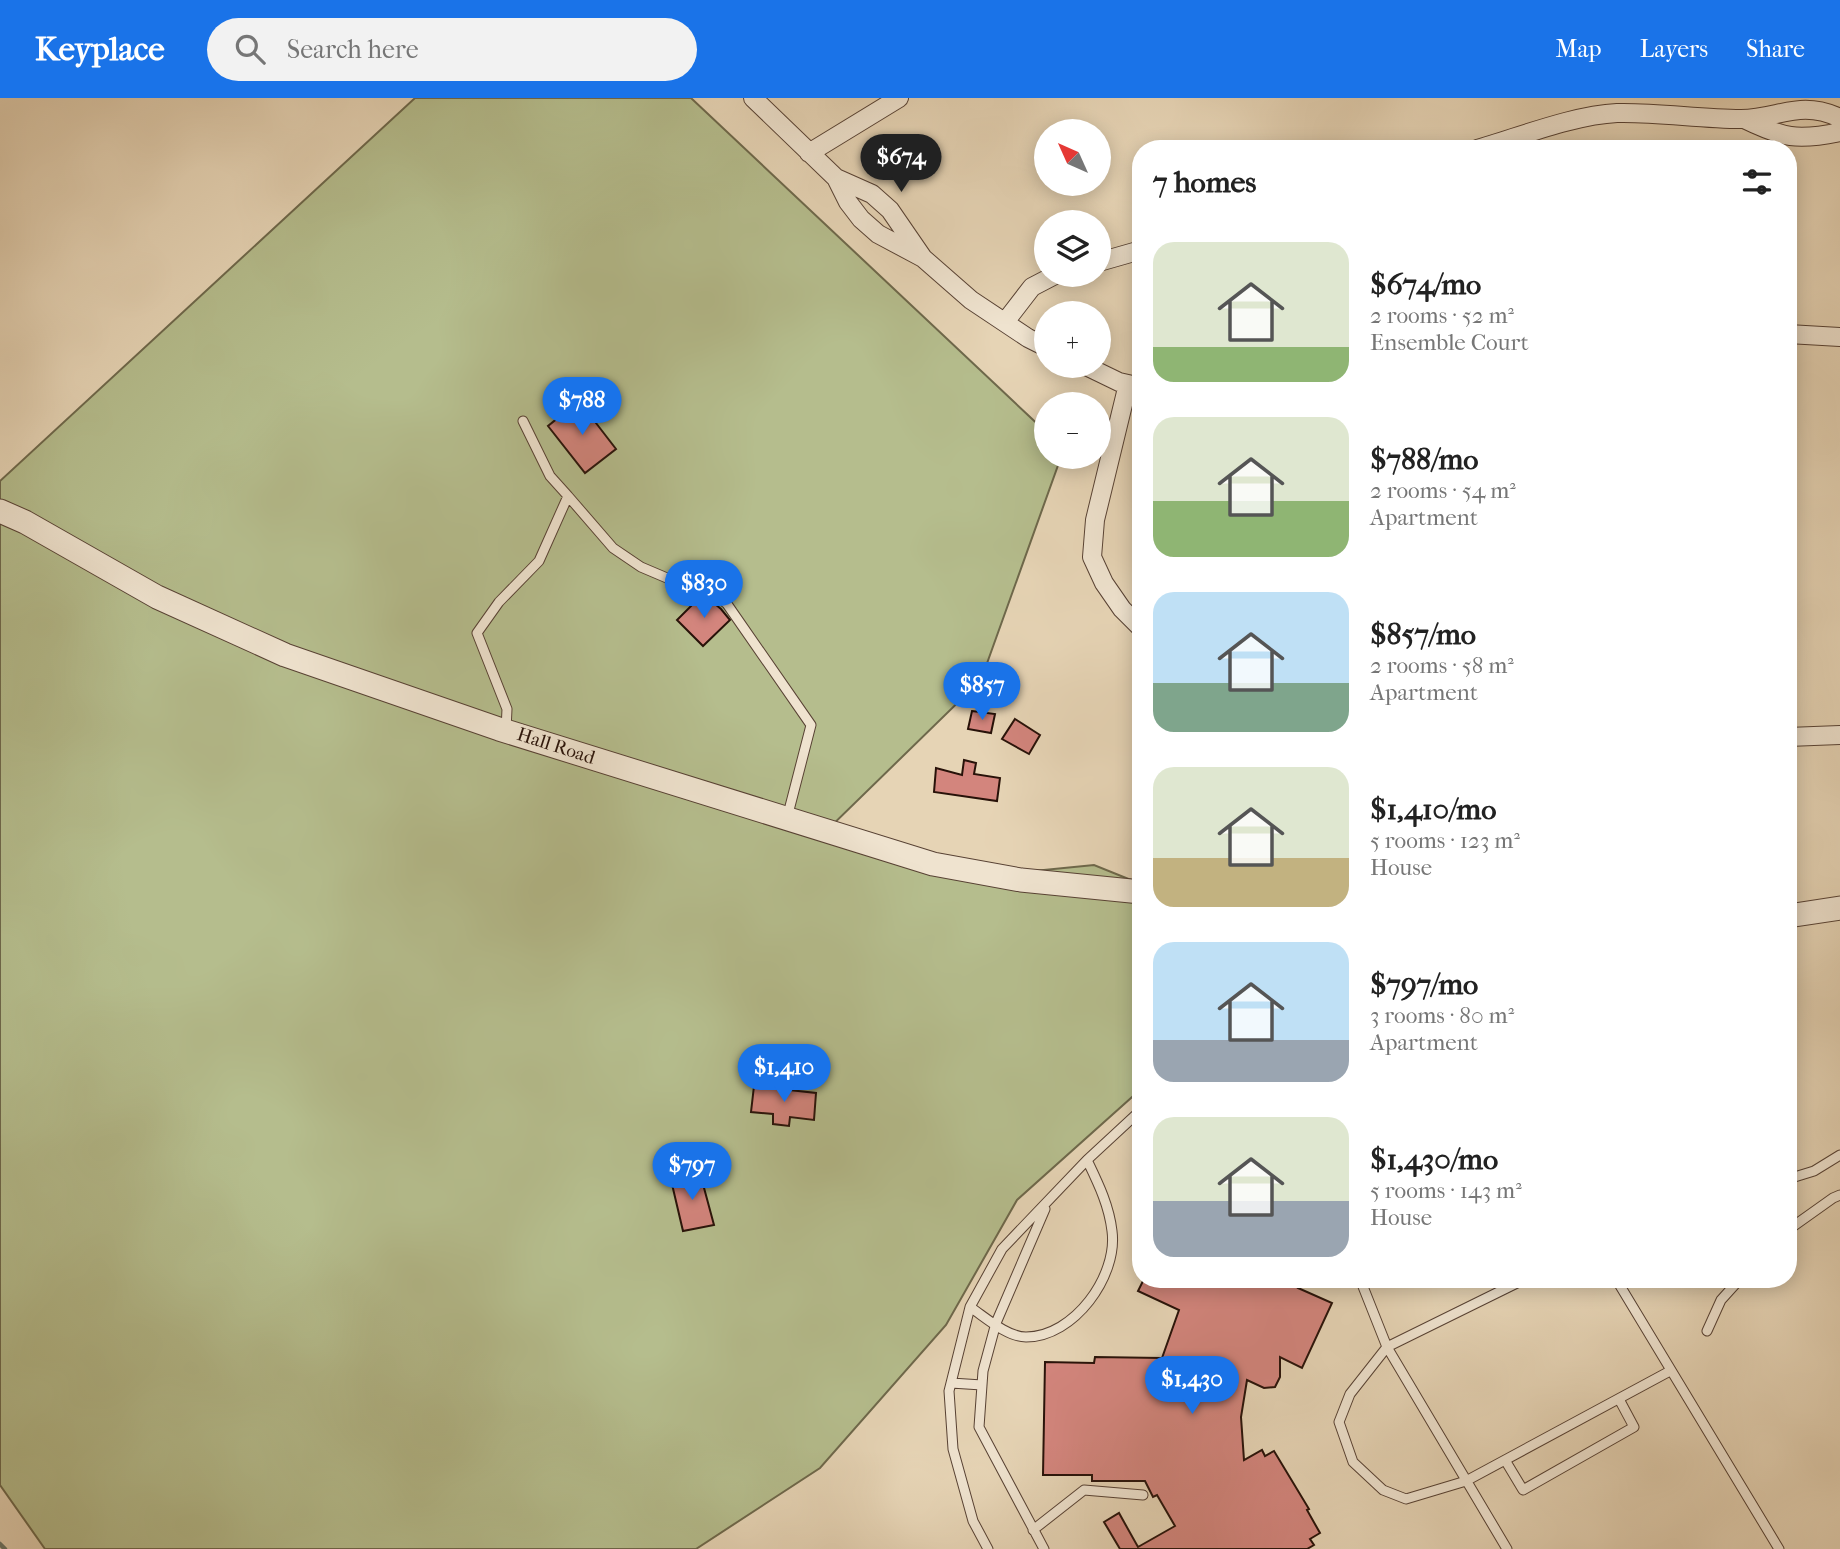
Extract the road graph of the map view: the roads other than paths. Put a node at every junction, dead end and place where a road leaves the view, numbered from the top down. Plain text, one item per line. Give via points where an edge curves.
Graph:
1 (753, 98) edge
2 (899, 98) edge
3 (1840, 118) edge
4 (1744, 119) junction
5 (1840, 132) edge
6 (1507, 140) edge
7 (809, 153) junction
8 (836, 178) junction
9 (1132, 253) edge
10 (923, 258) junction
11 (1111, 259) edge
12 (1034, 286) edge
13 (1005, 323) junction
14 (1797, 335) edge
15 (1840, 337) edge
16 (1034, 341) edge
17 (1111, 376) edge
18 (1132, 384) edge
19 (1132, 395) edge
20 (523, 421) dead end
21 (568, 496) junction
22 (0, 510) edge
23 (1132, 619) edge
24 (506, 731) junction
25 (1840, 736) edge
26 (1797, 737) edge
27 (786, 820) junction
28 (1132, 891) edge
29 (1840, 908) edge
30 (1797, 915) edge
31 (1132, 1118) edge
32 (1840, 1155) edge
33 (1087, 1160) junction
34 (1797, 1176) edge
35 (1840, 1195) edge
36 (1048, 1201) junction
37 (1797, 1224) edge
38 (1364, 1288) edge
39 (1507, 1288) edge
40 (1622, 1288) edge
41 (1732, 1288) edge
42 (970, 1307) junction
43 (996, 1323) junction
44 (1707, 1331) dead end
45 (1387, 1347) junction
46 (1670, 1371) junction
47 (951, 1383) junction
48 (982, 1385) junction
49 (1619, 1399) junction
50 (1506, 1460) junction
51 (1466, 1481) junction
52 (1143, 1495) dead end
53 (1033, 1530) junction
54 (988, 1549) edge
55 (1044, 1549) edge
56 (1507, 1549) edge
57 (1779, 1549) edge

1 - 7 street
2 - 7 street
3 - 4 street via 1826,111 1796,109
4 - 5 street via 1798,139
4 - 6 street via 1616,113
7 - 8 street
8 - 10 street via 872,194 890,210
8 - 10 street via 861,219 878,234
9 - 11 street
10 - 13 street
12 - 13 street
13 - 16 street
14 - 15 street
17 - 18 street
19 - 23 street via 1095,520 1092,557 1104,583
20 - 21 lane via 550,476
21 - 24 lane via 539,561 499,602 477,634 507,709
21 - 27 lane via 613,548 641,567 706,588 727,604 811,725
22 - 24 street, Hall Road via 157,597 285,655
24 - 27 street, Hall Road
25 - 26 street
27 - 28 street, Hall Road via 933,864 1021,880
29 - 30 street
31 - 33 lane
32 - 34 lane
33 - 36 lane
33 - 43 lane via 1103,1194 1113,1233 1109,1262 1096,1290 1078,1316 1056,1331 1025,1337
35 - 37 lane
36 - 42 lane via 1002,1249
36 - 43 lane
38 - 45 lane
39 - 45 lane
40 - 46 lane
41 - 44 lane
42 - 43 lane
42 - 47 lane
43 - 48 lane
45 - 51 lane
45 - 51 lane via 1350,1394 1339,1422 1353,1462 1383,1490 1406,1499
46 - 49 lane
46 - 57 lane
47 - 48 lane
47 - 54 lane via 953,1449 973,1521
48 - 53 lane via 979,1427
49 - 50 lane
49 - 50 lane via 1634,1427 1523,1490
50 - 51 lane
51 - 56 lane
52 - 53 lane via 1084,1490
53 - 55 lane

